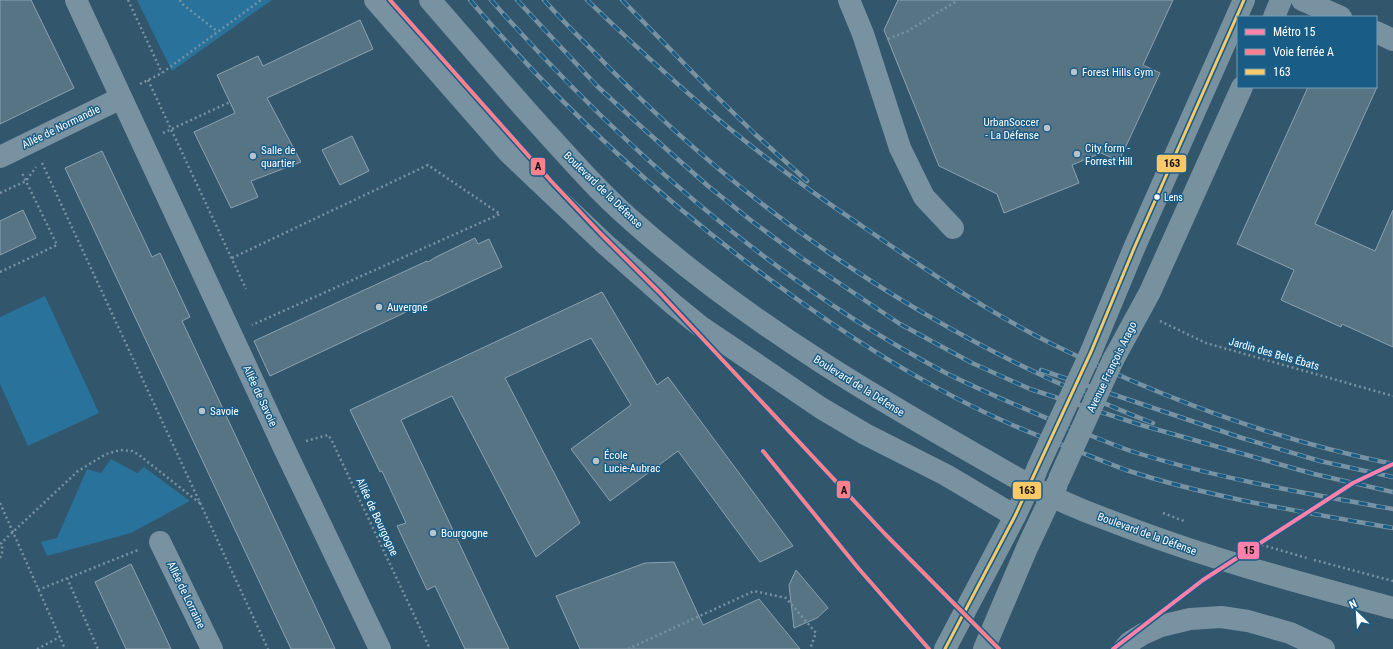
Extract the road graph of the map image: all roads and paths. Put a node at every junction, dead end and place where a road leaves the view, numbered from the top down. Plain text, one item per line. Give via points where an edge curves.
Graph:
1 (76, 0) edge
2 (128, 0) edge
3 (180, 0) edge
4 (261, 0) edge
5 (375, 0) edge
6 (430, 0) edge
7 (849, 0) edge
8 (958, 0) edge
9 (1244, 0) edge
10 (1281, 0) edge
11 (1302, 0) edge
12 (1274, 16) edge
13 (1339, 16) edge
14 (908, 31) dead end
15 (218, 32) junction
16 (1377, 32) edge
17 (1393, 40) edge
18 (148, 80) dead end
19 (1242, 88) edge
20 (121, 98) junction
21 (230, 102) dead end
22 (171, 129) junction
23 (142, 142) junction
24 (6, 154) edge
25 (41, 161) dead end
26 (953, 228) dead end
27 (232, 258) junction
28 (0, 272) edge
29 (246, 289) dead end
30 (1155, 318) dead end
31 (231, 334) junction
32 (1393, 396) edge
33 (284, 448) junction
34 (1033, 477) junction
35 (1056, 488) junction
36 (0, 503) edge
37 (202, 505) junction
38 (1159, 512) dead end
39 (1015, 516) junction
40 (1188, 522) dead end
41 (13, 532) junction
42 (1246, 540) dead end
43 (160, 542) joint
44 (1, 543) edge
45 (0, 558) edge
46 (67, 578) junction
47 (1393, 581) edge
48 (38, 590) junction
49 (1393, 608) edge
50 (60, 637) junction
51 (37, 649) edge
52 (65, 649) edge
53 (98, 649) edge
54 (212, 649) edge
55 (268, 649) edge
56 (380, 649) edge
57 (430, 649) edge
58 (628, 649) edge
59 (810, 649) edge
60 (945, 649) edge
61 (984, 649) edge
62 (1124, 649) edge
63 (1324, 649) edge

1 - 20 street, Allée de Savoie
2 - 15 path via 162,74
3 - 15 path
4 - 15 path
5 - 39 highway via 509,153 605,244 700,326 821,408 865,434 946,475
6 - 34 highway, Boulevard de la Défense via 597,186 630,218 714,289 876,398
7 - 26 street via 863,34 900,148 924,197
8 - 14 path
9 - 34 main road, bridge via 1134,246 1091,352
10 - 12 main road
11 - 13 street
16 - 17 street
18 - 22 path
19 - 35 main road, Avenue François Arago, bridge via 1150,292 1113,360
20 - 23 street, Allée de Savoie
20 - 24 street, Allée de Normandie
21 - 22 path
22 - 23 path
22 - 27 path
23 - 31 street, Allée de Savoie
24 - 28 path via 57,245
25 - 37 path
27 - 29 path
27 - 31 path via 428,165 500,214
30 - 32 path, Jardin des Bels Ébats via 1206,343
31 - 33 street, Allée de Savoie
33 - 56 street, Allée de Savoie
33 - 57 path, Allée de Bourgogne via 328,435 331,439
34 - 35 main road, Boulevard de la Défense
34 - 39 main road
35 - 49 main road, Boulevard de la Défense via 1097,516 1208,557
35 - 61 main road, Avenue François Arago
36 - 41 path
37 - 41 path via 140,455 120,450 106,454 78,471
37 - 55 path
38 - 40 path
39 - 60 main road
41 - 44 path
41 - 48 path
42 - 47 path
43 - 46 path
43 - 54 street, Allée de Lorraine
44 - 45 path
46 - 48 path
46 - 53 path
48 - 50 path
50 - 51 path
50 - 52 path
58 - 59 path via 754,591 786,598 816,633
62 - 63 street via 1130,642 1161,626 1190,619 1221,617 1248,621 1290,634

